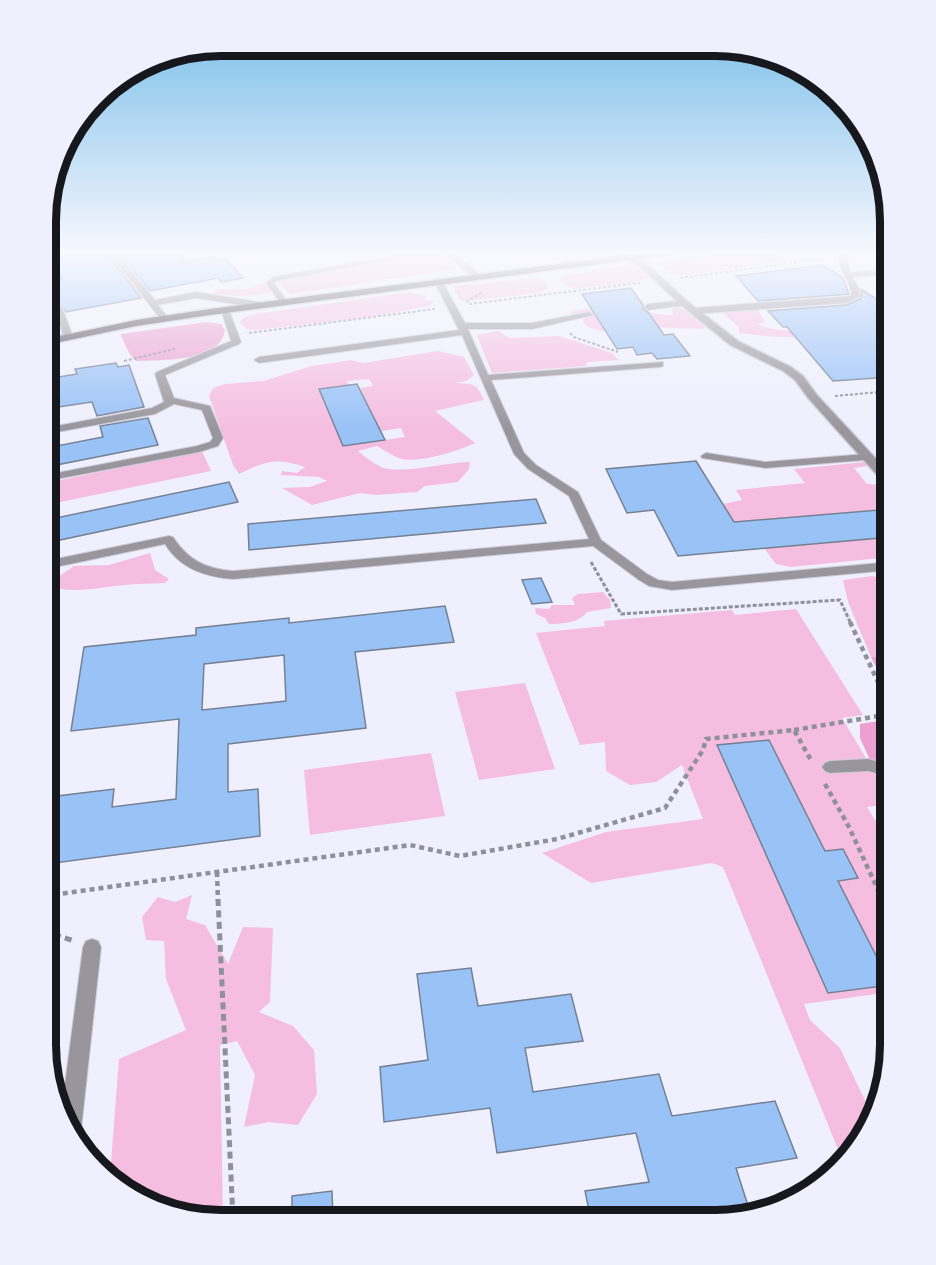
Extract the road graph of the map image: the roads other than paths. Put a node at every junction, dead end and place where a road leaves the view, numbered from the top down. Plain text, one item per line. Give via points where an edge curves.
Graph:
1 (59, 311) edge
2 (159, 311) edge
3 (218, 311) edge
4 (225, 311) edge
5 (454, 311) edge
6 (693, 311) edge
7 (590, 315) dead end
8 (165, 319) junction
9 (463, 329) junction
10 (56, 338) edge
11 (66, 338) junction
12 (56, 340) edge
13 (259, 360) dead end
14 (660, 364) dead end
15 (485, 378) junction
16 (170, 400) junction
17 (56, 429) edge
18 (706, 456) dead end
19 (866, 457) junction
20 (880, 472) edge
21 (56, 476) edge
22 (596, 542) junction
23 (56, 564) edge
24 (880, 567) edge
25 (880, 768) edge
26 (823, 772) road end
27 (92, 947) road end
28 (72, 1115) edge

1 - 11 lane
2 - 8 lane
3 - 8 main road
4 - 16 lane via 236,342 160,374
5 - 9 lane
6 - 19 street via 734,343 799,378
7 - 9 lane via 532,326
8 - 11 main road
9 - 13 lane
9 - 15 lane
10 - 11 lane
11 - 12 main road
14 - 15 lane
15 - 22 lane via 519,454 574,494
16 - 17 lane via 155,411
16 - 21 lane via 206,408 218,438 214,444
18 - 19 lane via 756,465
19 - 20 street
22 - 23 lane via 233,575 197,569 173,549 169,540
22 - 24 lane via 642,577 672,586
25 - 26 lane via 868,765
27 - 28 lane

